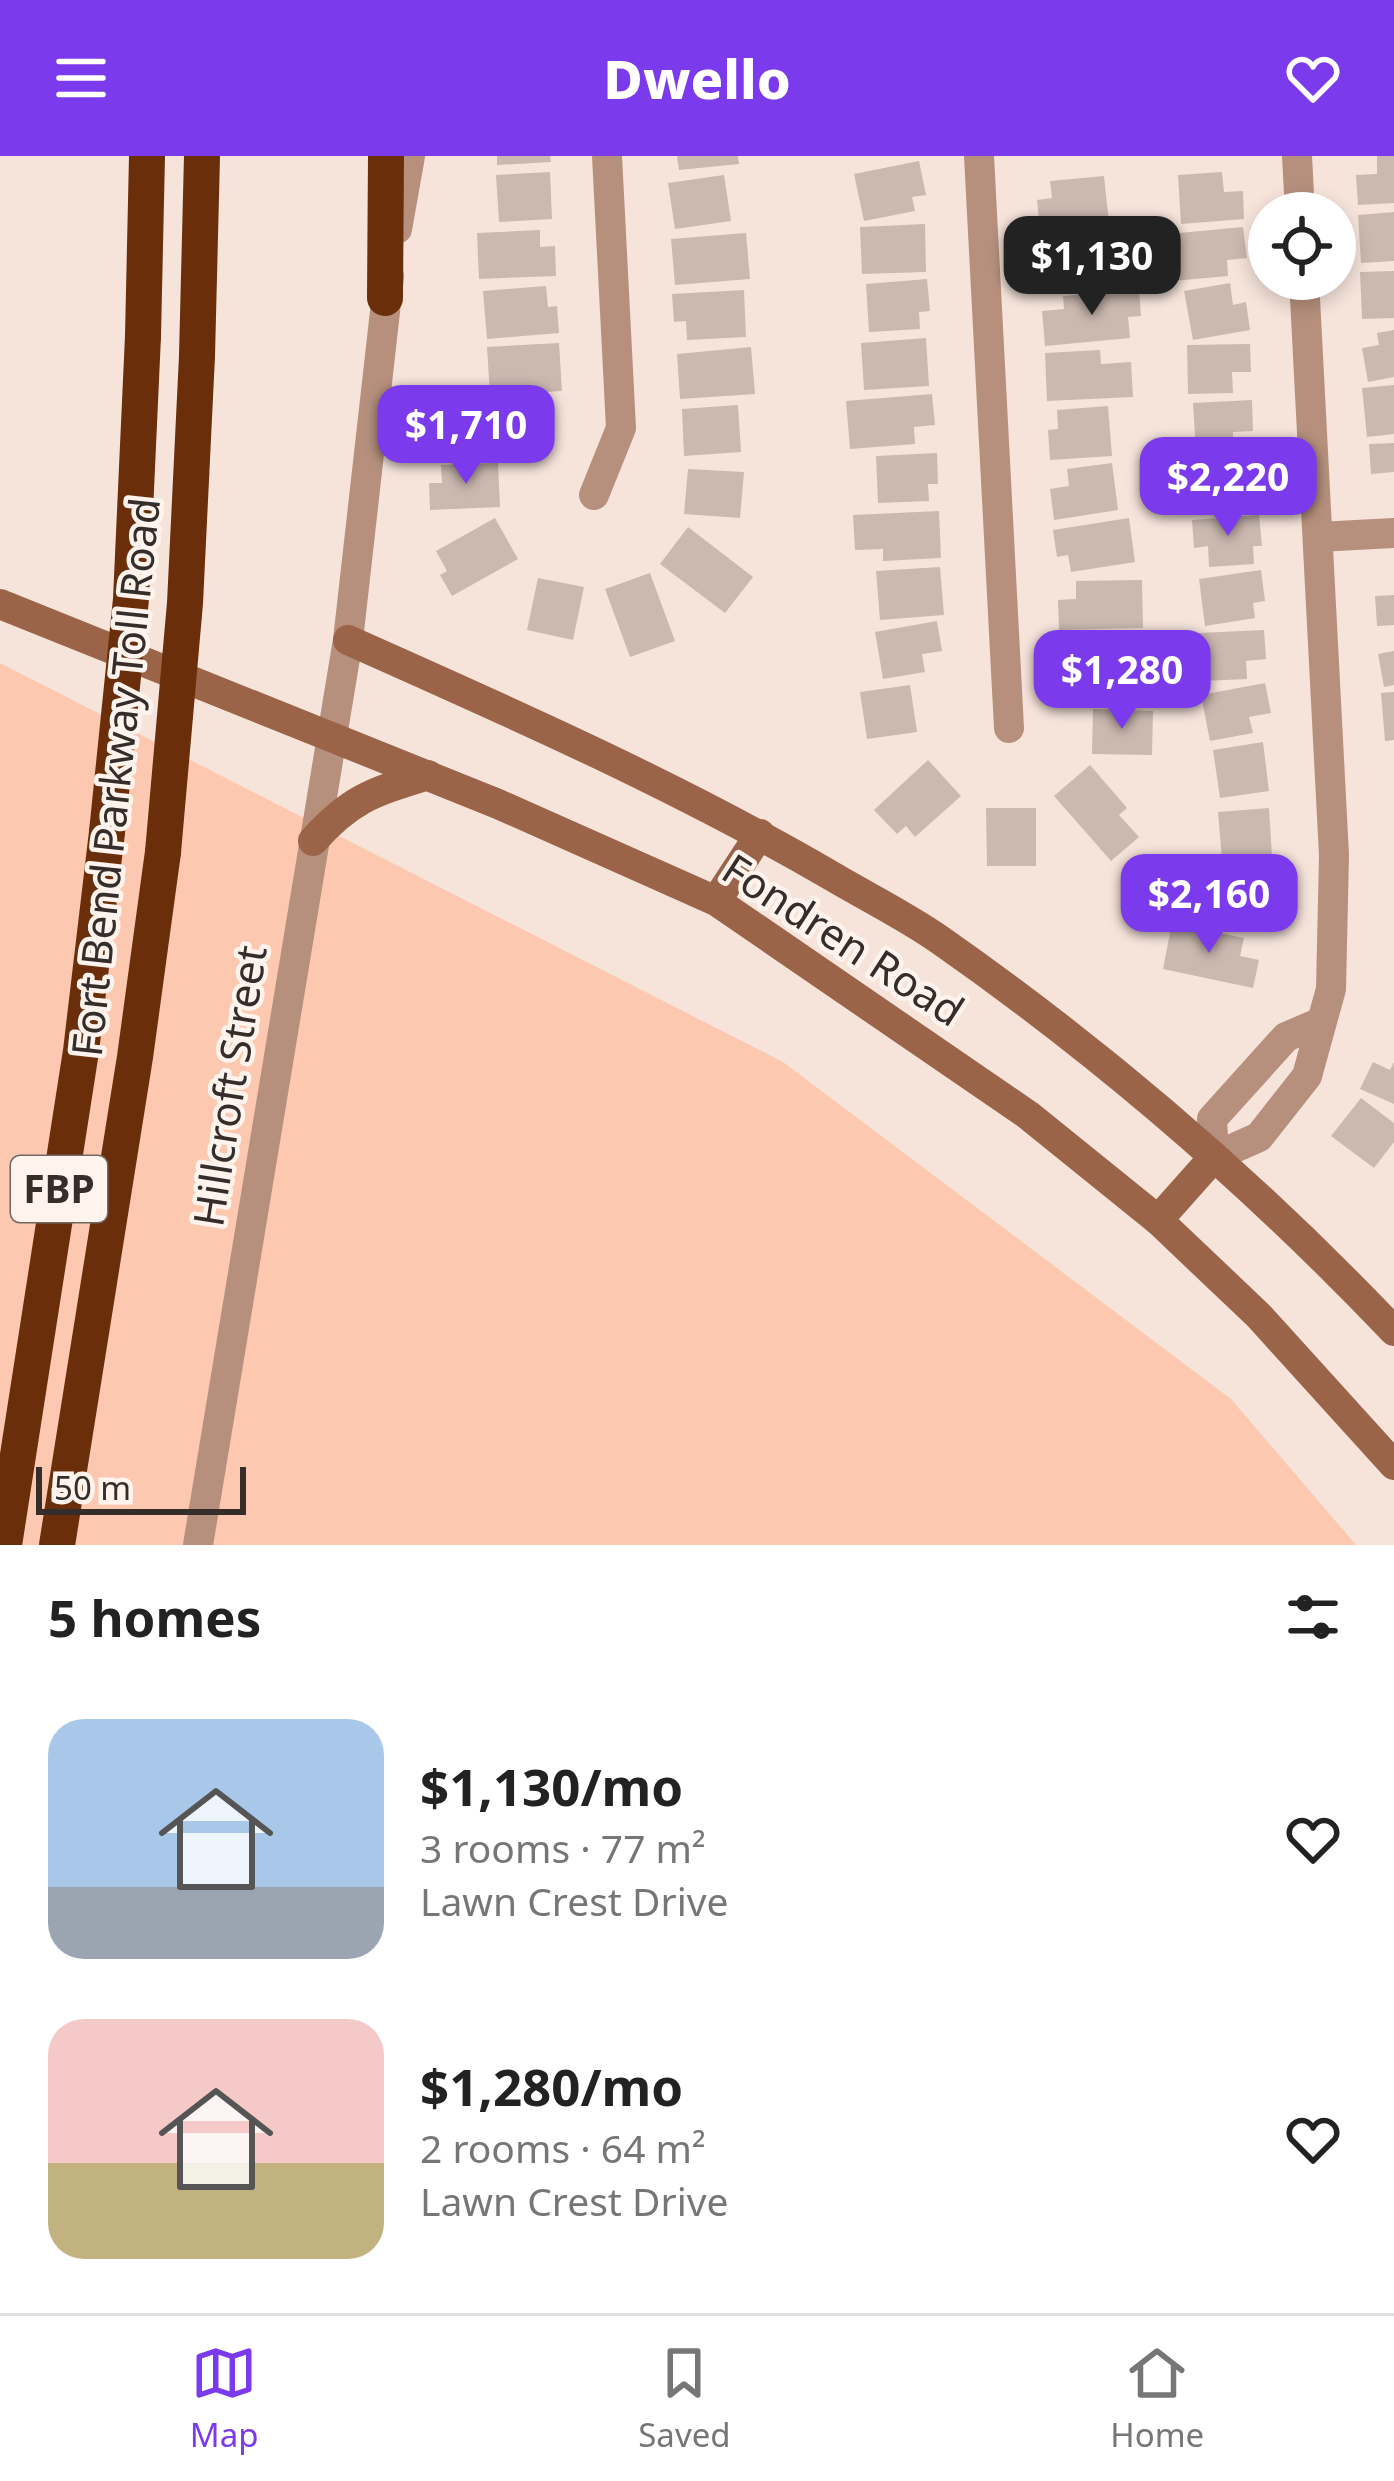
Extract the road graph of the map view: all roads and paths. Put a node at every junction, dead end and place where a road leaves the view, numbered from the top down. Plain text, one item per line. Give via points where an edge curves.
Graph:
1 (147, 156) edge
2 (202, 156) edge
3 (386, 156) edge
4 (410, 156) edge
5 (608, 156) edge
6 (979, 156) edge
7 (1297, 156) edge
8 (1299, 192) edge
9 (385, 298) junction
10 (1305, 300) edge
11 (594, 495) dead end
12 (1394, 533) edge
13 (1318, 537) junction
14 (0, 604) edge
15 (348, 640) junction
16 (1009, 728) dead end
17 (330, 735) junction
18 (428, 775) junction
19 (760, 834) junction
20 (313, 841) junction
21 (716, 901) junction
22 (1322, 1022) junction
23 (1214, 1157) junction
24 (1158, 1220) junction
25 (1394, 1331) edge
26 (1394, 1465) edge
27 (4, 1545) edge
28 (57, 1545) edge
29 (198, 1545) edge

1 - 27 highway, Fort Bend Parkway Toll Road / FBP, bridge via 131,599 80,1051
2 - 28 highway, Fort Bend Parkway Toll Road / FBP, bridge via 185,603 163,852
3 - 9 highway
4 - 9 street, Hillcroft Street
5 - 11 street via 621,428
6 - 16 street
7 - 8 street
9 - 15 street, Hillcroft Street
10 - 13 street
12 - 13 street
13 - 22 street via 1334,855
14 - 17 main road, Fondren Road
15 - 17 street, Hillcroft Street
15 - 19 main road, Fondren Road
17 - 18 main road, Fondren Road
17 - 20 street, Hillcroft Street
18 - 20 main road via 338,812
18 - 21 main road, Fondren Road
19 - 21 main road
19 - 23 main road, Fondren Road via 938,938
20 - 29 street, Hillcroft Street
21 - 24 main road, Fondren Road via 1028,1115
22 - 23 street via 1307,1076 1259,1137
22 - 23 street via 1286,1037 1212,1119
23 - 24 main road
23 - 25 main road, Fondren Road
24 - 26 main road, Fondren Road via 1259,1316

